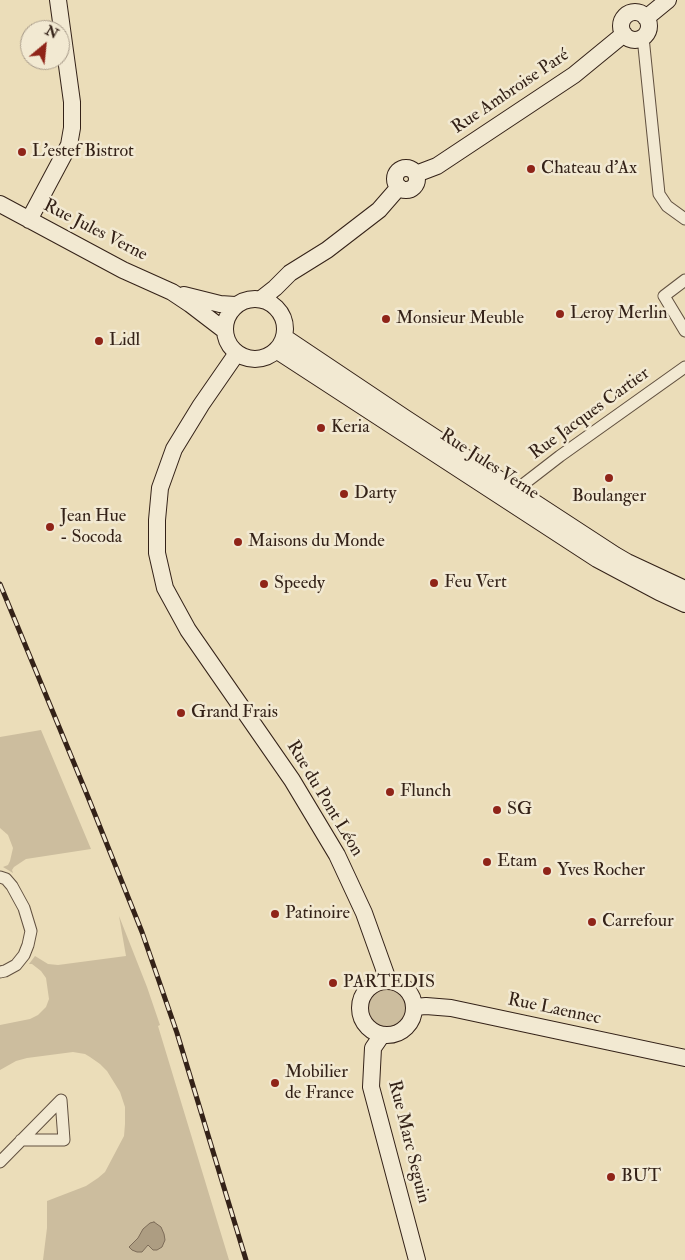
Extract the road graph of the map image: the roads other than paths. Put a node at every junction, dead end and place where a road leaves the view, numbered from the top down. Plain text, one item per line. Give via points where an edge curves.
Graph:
1 (58, 0) edge
2 (668, 0) edge
3 (626, 7) edge
4 (646, 18) junction
5 (624, 34) junction
6 (643, 38) junction
7 (0, 204) edge
8 (685, 219) edge
9 (29, 220) junction
10 (290, 274) junction
11 (685, 280) edge
12 (172, 292) junction
13 (261, 299) junction
14 (235, 305) junction
15 (280, 311) junction
16 (224, 330) junction
17 (685, 331) edge
18 (280, 343) junction
19 (237, 353) junction
20 (685, 367) edge
21 (516, 490) junction
22 (685, 589) edge
23 (685, 604) edge
24 (0, 876) edge
25 (0, 972) edge
26 (388, 980) junction
27 (415, 1007) junction
28 (382, 1035) junction
29 (685, 1058) edge
30 (21, 1140) dead end
31 (0, 1162) edge
32 (417, 1260) edge

1 - 9 street via 72,102 72,128 69,145
2 - 4 street
3 - 4 street
3 - 5 street via 622,25
4 - 6 street via 649,27
5 - 6 street via 630,39
5 - 10 street, Rue Ambroise Paré via 574,75 437,166 416,174 413,188 399,187 379,210
6 - 8 street via 659,194 667,206
7 - 9 street, Rue Jules Verne
9 - 12 street, Rue Jules Verne
10 - 13 street
10 - 15 street via 282,294
11 - 17 street via 664,296
12 - 14 street, Rue Jules Verne
12 - 16 street, Rue Jules Verne
13 - 14 street via 243,300
13 - 15 street
14 - 16 street via 225,321
15 - 18 street via 285,330
16 - 19 street via 230,347
18 - 19 street via 266,357 258,359
18 - 21 street, Rue Jules Verne
18 - 23 street, Rue Jules Verne via 597,559
19 - 26 street, Rue du Pont Léon via 174,449 160,488 157,553 165,588 188,630 292,780 337,855 364,913
20 - 21 street, Rue Jacques Cartier
21 - 22 street, Rue Jules Verne via 627,562
24 - 25 street via 12,886 31,931 24,955 16,965
26 - 27 street via 410,992
26 - 28 street via 371,985 360,1000 359,1009 366,1026
27 - 28 street via 405,1029
27 - 29 street, Rue Laennec via 451,1008
28 - 32 street, Rue Marc Seguin via 373,1048 371,1087
30 - 31 street

